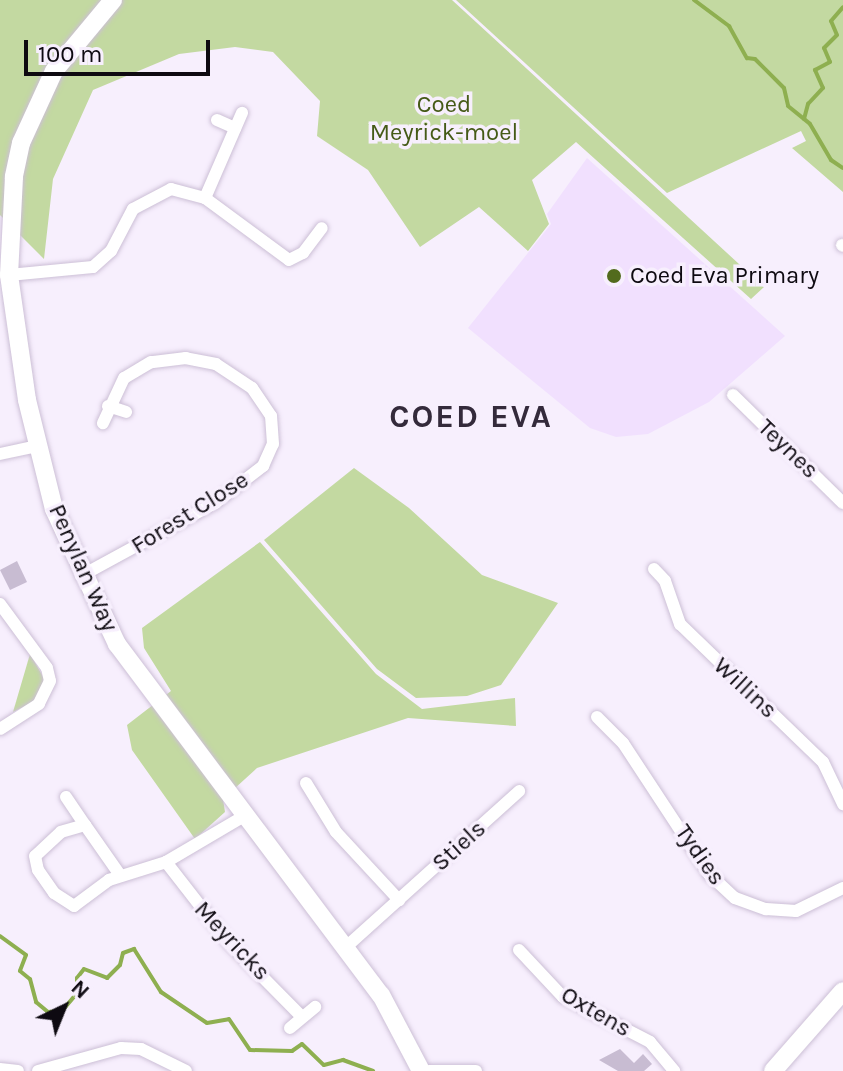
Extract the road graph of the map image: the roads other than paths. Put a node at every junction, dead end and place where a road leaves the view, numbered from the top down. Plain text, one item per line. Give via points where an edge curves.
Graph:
1 (113, 0) edge
2 (242, 113) dead end
3 (217, 120) dead end
4 (235, 128) junction
5 (205, 198) junction
6 (322, 228) dead end
7 (302, 231) dead end
8 (313, 240) junction
9 (9, 275) junction
10 (733, 395) dead end
11 (108, 406) junction
12 (126, 412) dead end
13 (103, 423) dead end
14 (39, 446) junction
15 (0, 454) edge
16 (843, 503) edge
17 (654, 569) dead end
18 (81, 576) junction
19 (0, 604) edge
20 (597, 717) dead end
21 (0, 729) edge
22 (306, 783) dead end
23 (519, 791) dead end
24 (66, 797) dead end
25 (843, 804) edge
26 (244, 816) junction
27 (85, 825) junction
28 (166, 862) junction
29 (120, 875) junction
30 (843, 888) edge
31 (399, 900) junction
32 (346, 947) junction
33 (519, 950) dead end
34 (843, 991) edge
35 (315, 1007) dead end
36 (302, 1017) junction
37 (290, 1028) dead end
38 (82, 1065) edge
39 (0, 1069) edge
40 (18, 1071) edge
41 (38, 1071) edge
42 (186, 1071) edge
43 (421, 1071) edge
44 (429, 1071) edge
45 (476, 1071) edge
46 (674, 1071) edge
47 (773, 1071) edge

1 - 9 street, Penylan Way via 54,71 21,143 8,235
2 - 4 street
3 - 4 street
4 - 5 street
5 - 8 street via 282,258 296,259
5 - 9 street via 171,189 143,199 104,260 85,271
6 - 8 street
7 - 8 street
9 - 14 street, Penylan Way
10 - 16 street, Teynes
11 - 12 street
11 - 13 street, Forest Close
11 - 18 street, Forest Close via 124,378 143,365 168,359 201,361 227,370 252,388 271,416 273,444 263,466 215,503
14 - 15 street
14 - 18 street, Penylan Way via 54,509
17 - 25 street, Willins via 665,581 680,624 823,762
18 - 26 street, Penylan Way via 117,644
19 - 21 street via 47,668 50,681 39,704
20 - 30 street, Tydies via 623,743 721,888 766,909 796,911
22 - 31 street via 336,832
23 - 31 street, Stiels
24 - 27 street
26 - 28 street
26 - 32 street, Penylan Way
27 - 29 street
27 - 29 street via 61,832 35,856 54,893 74,906
28 - 29 street
28 - 36 street, Meyricks via 229,943
31 - 32 street, Stiels
32 - 43 street, Penylan Way via 405,1034
33 - 46 street, Oxtens via 563,997 650,1042
34 - 47 street
35 - 36 street
36 - 37 street
38 - 41 street
38 - 42 street via 141,1049
39 - 40 street
44 - 45 street

